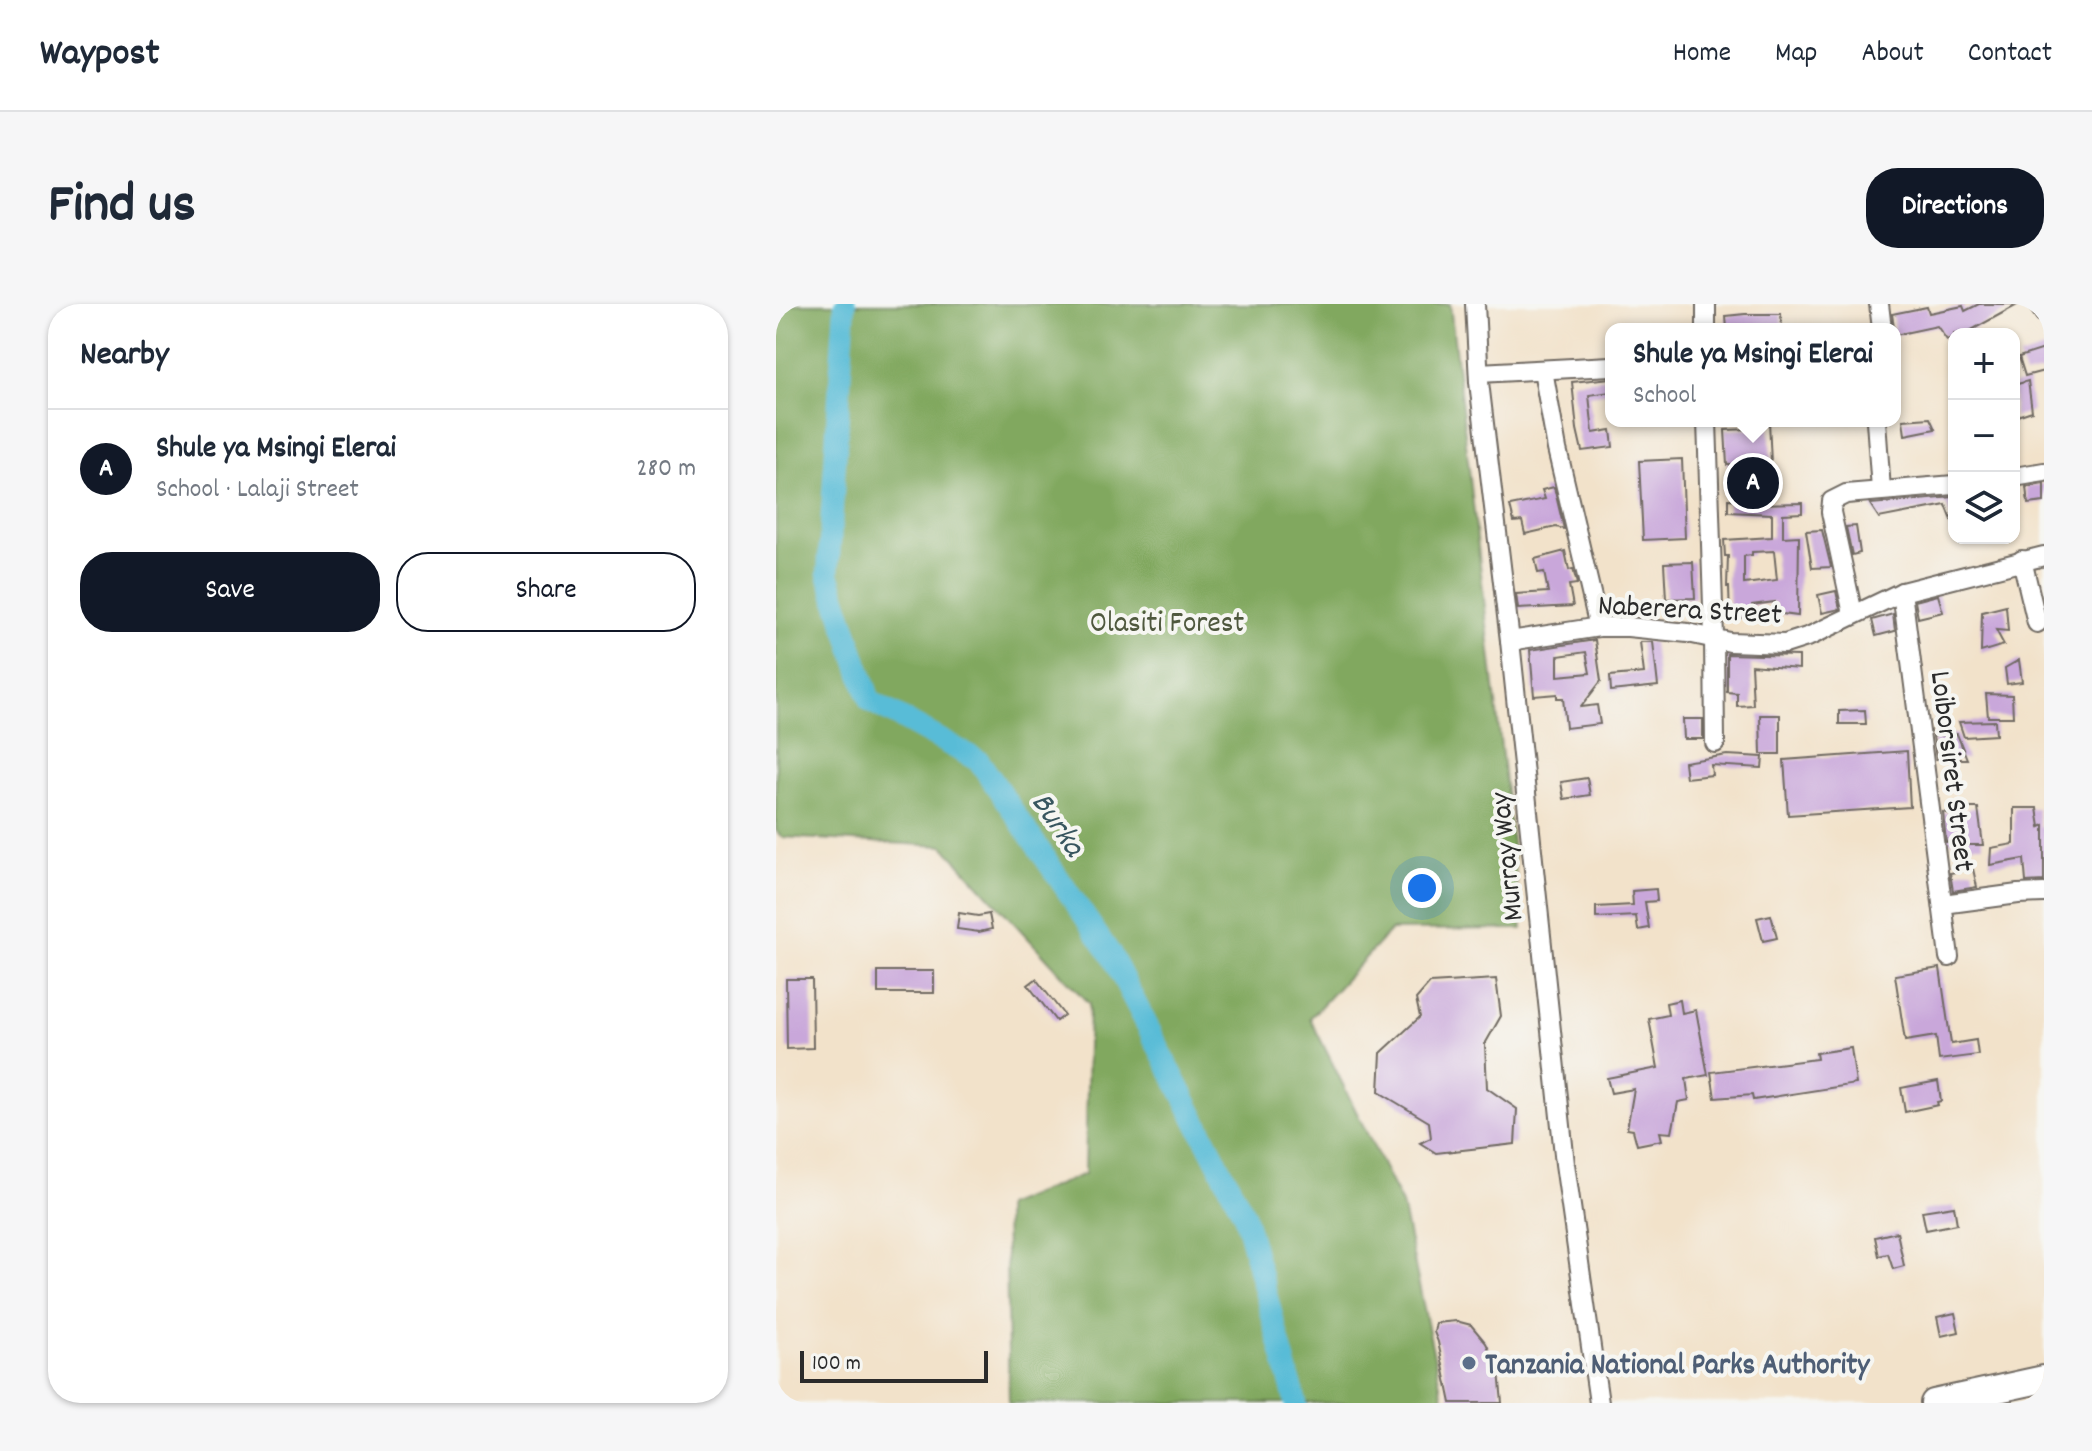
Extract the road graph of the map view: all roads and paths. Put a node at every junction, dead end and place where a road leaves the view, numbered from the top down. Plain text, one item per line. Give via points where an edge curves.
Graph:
1 (1475, 304) edge
2 (2038, 304) edge
3 (2044, 313) edge
4 (1605, 366) edge
5 (1543, 370) junction
6 (1479, 373) junction
7 (1707, 427) edge
8 (1876, 427) edge
9 (2044, 472) edge
10 (2020, 476) edge
11 (1948, 485) edge
12 (1881, 490) junction
13 (2044, 556) edge
14 (2022, 560) junction
15 (1902, 592) junction
16 (1853, 614) junction
17 (2037, 623) dead end
18 (1599, 627) junction
19 (1714, 637) junction
20 (1510, 641) junction
21 (1715, 743) dead end
22 (2044, 893) edge
23 (1943, 904) junction
24 (1949, 957) dead end
25 (2044, 1379) edge
26 (1962, 1400) edge
27 (1599, 1403) edge
28 (1934, 1403) edge

1 - 6 street, Murray Way
2 - 3 street
4 - 5 street
5 - 6 street
5 - 18 street
6 - 20 street, Murray Way
7 - 19 street
8 - 12 street
9 - 10 street
11 - 12 street
12 - 16 street via 1838,497 1830,507
13 - 14 street, Naberera Street
14 - 15 street, Naberera Street
14 - 17 street
15 - 16 street, Naberera Street
15 - 23 street, Loiborsiret Street
16 - 19 street, Naberera Street via 1785,644
18 - 19 street, Naberera Street
18 - 20 street, Naberera Street
19 - 21 street
20 - 27 street, Murray Way via 1565,1164
22 - 23 street
23 - 24 street, Loiborsiret Street
25 - 26 highway
26 - 28 highway

